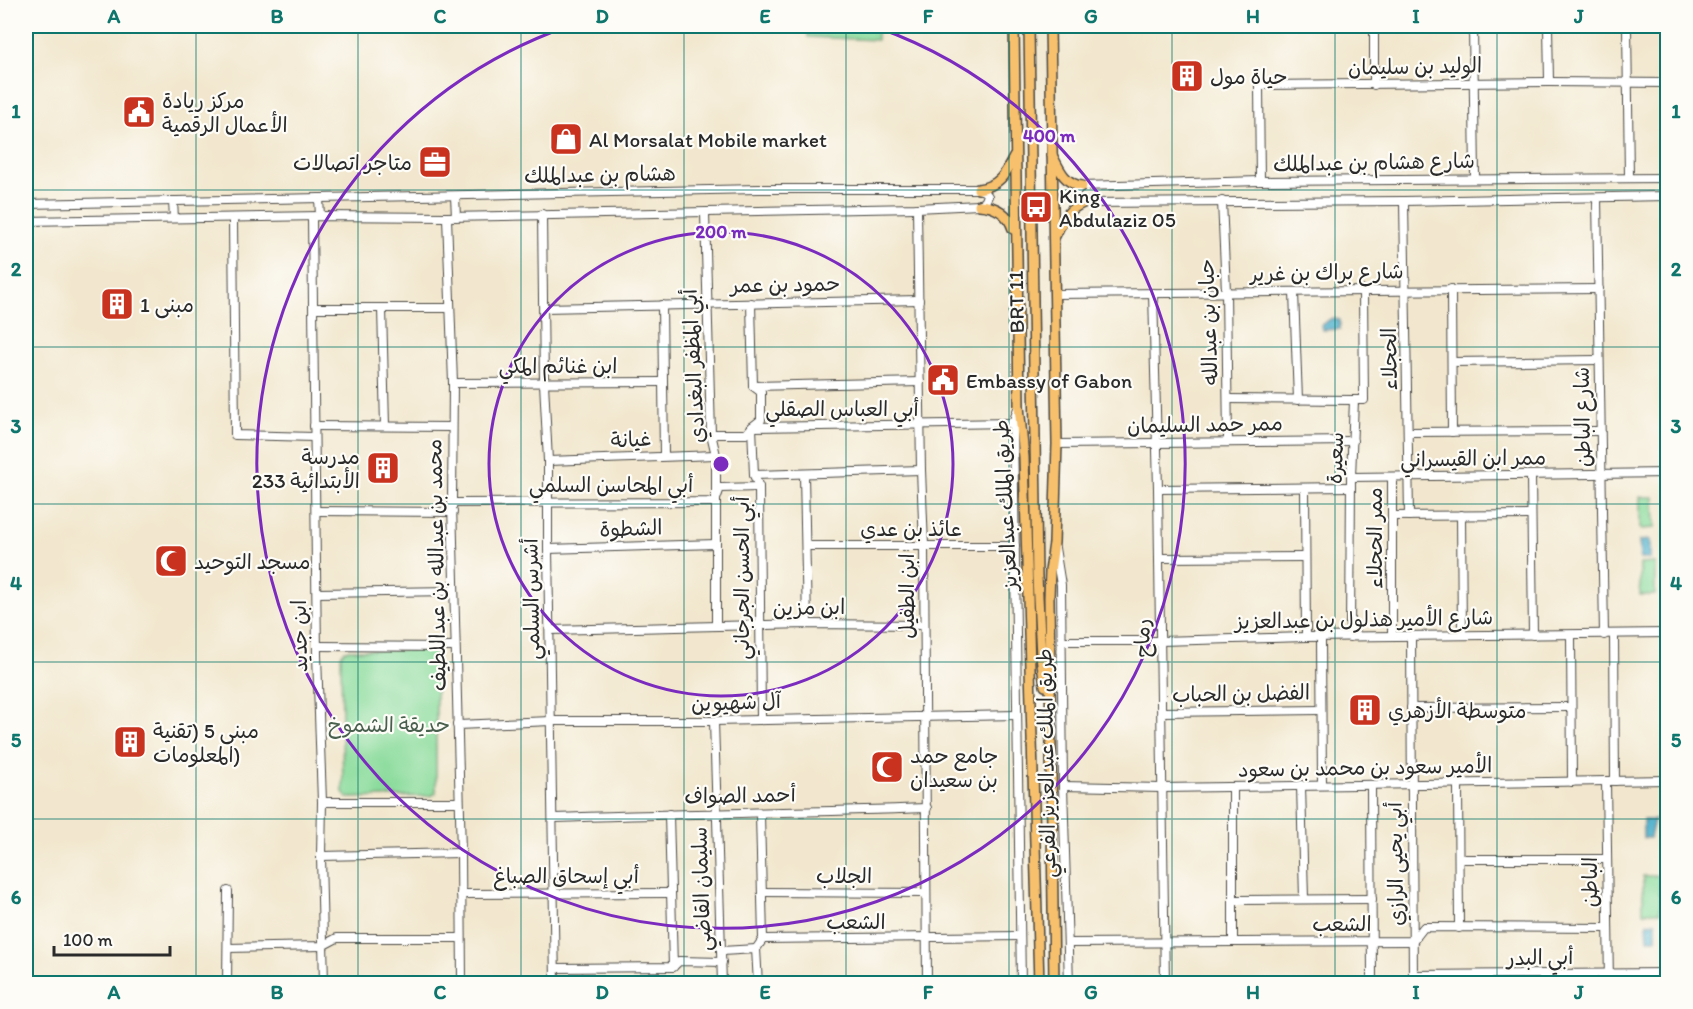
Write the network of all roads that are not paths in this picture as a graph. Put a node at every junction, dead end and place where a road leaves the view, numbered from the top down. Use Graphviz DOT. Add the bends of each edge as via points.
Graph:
graph roads {
  1 [pos="1014,26"];
  2 [pos="1029,26"];
  3 [pos="1050,26"];
  4 [pos="1374,26"];
  5 [pos="1473,26"];
  6 [pos="1548,26"];
  7 [pos="1627,26"];
  8 [pos="1550,82"];
  9 [pos="1474,83"];
  10 [pos="1628,83"];
  11 [pos="1668,83"];
  12 [pos="1374,85"];
  13 [pos="1051,153"];
  14 [pos="1014,155"];
  15 [pos="1475,178"];
  16 [pos="1629,178"];
  17 [pos="1668,178"];
  18 [pos="1260,181"];
  19 [pos="1082,186"];
  20 [pos="978,189"];
  21 [pos="455,196"];
  22 [pos="1668,196"];
  23 [pos="319,198"];
  24 [pos="1597,198"];
  25 [pos="173,201"];
  26 [pos="1222,201"];
  27 [pos="1404,201"];
  28 [pos="1083,203"];
  29 [pos="26,204"];
  30 [pos="979,205"];
  31 [pos="918,208"];
  32 [pos="705,213"];
  33 [pos="542,214"];
  34 [pos="316,216"];
  35 [pos="447,217"];
  36 [pos="456,217"];
  37 [pos="174,218"];
  38 [pos="233,219"];
  39 [pos="26,221"];
  40 [pos="1016,238"];
  41 [pos="1053,240"];
  42 [pos="1599,288"];
  43 [pos="1406,289"];
  44 [pos="1451,289"];
  45 [pos="1364,290"];
  46 [pos="1226,291"];
  47 [pos="1294,292"];
  48 [pos="1153,293"];
  49 [pos="1055,294"];
  50 [pos="919,300"];
  51 [pos="752,303"];
  52 [pos="708,304"];
  53 [pos="662,305"];
  54 [pos="314,308"];
  55 [pos="382,308"];
  56 [pos="450,308"];
  57 [pos="544,308"];
  58 [pos="1599,360"];
  59 [pos="1452,362"];
  60 [pos="663,382"];
  61 [pos="920,382"];
  62 [pos="453,383"];
  63 [pos="544,383"];
  64 [pos="753,386"];
  65 [pos="1228,399"];
  66 [pos="1298,400"];
  67 [pos="1354,400"];
  68 [pos="1019,406"];
  69 [pos="1013,423"];
  70 [pos="314,426"];
  71 [pos="385,426"];
  72 [pos="921,426"];
  73 [pos="452,427"];
  74 [pos="752,427"];
  75 [pos="1600,431"];
  76 [pos="1408,432"];
  77 [pos="1452,432"];
  78 [pos="711,434"];
  79 [pos="314,437"];
  80 [pos="1353,441"];
  81 [pos="1227,442"];
  82 [pos="1156,443"];
  83 [pos="1057,444"];
  84 [pos="716,455"];
  85 [pos="664,456"];
  86 [pos="548,461"];
  87 [pos="921,470"];
  88 [pos="1668,473"];
  89 [pos="804,474"];
  90 [pos="1600,474"];
  91 [pos="754,475"];
  92 [pos="1531,475"];
  93 [pos="1408,476"];
  94 [pos="1351,477"];
  95 [pos="1392,477"];
  96 [pos="759,486"];
  97 [pos="1351,487"];
  98 [pos="1305,488"];
  99 [pos="1158,489"];
  100 [pos="548,502"];
  101 [pos="715,502"];
  102 [pos="452,503"];
  103 [pos="316,511"];
  104 [pos="453,512"];
  105 [pos="1461,515"];
  106 [pos="1531,515"];
  107 [pos="1392,516"];
  108 [pos="1408,516"];
  109 [pos="1054,543"];
  110 [pos="716,544"];
  111 [pos="807,546"];
  112 [pos="924,546"];
  113 [pos="1015,546"];
  114 [pos="548,549"];
  115 [pos="1305,557"];
  116 [pos="1159,558"];
  117 [pos="1037,577"];
  118 [pos="454,591"];
  119 [pos="317,593"];
  120 [pos="807,624"];
  121 [pos="924,625"];
  122 [pos="759,626"];
  123 [pos="716,627"];
  124 [pos="550,630"];
  125 [pos="1668,633"];
  126 [pos="1604,634"];
  127 [pos="1614,634"];
  128 [pos="1462,635"];
  129 [pos="1533,635"];
  130 [pos="1571,635"];
  131 [pos="1392,636"];
  132 [pos="1411,636"];
  133 [pos="1306,637"];
  134 [pos="1321,637"];
  135 [pos="1350,637"];
  136 [pos="1062,641"];
  137 [pos="1160,641"];
  138 [pos="317,646"];
  139 [pos="455,647"];
  140 [pos="1029,660"];
  141 [pos="1049,703"];
  142 [pos="1570,707"];
  143 [pos="1411,708"];
  144 [pos="1321,710"];
  145 [pos="1162,712"];
  146 [pos="1017,715"];
  147 [pos="925,716"];
  148 [pos="761,719"];
  149 [pos="551,721"];
  150 [pos="714,721"];
  151 [pos="457,725"];
  152 [pos="1668,780"];
  153 [pos="1606,781"];
  154 [pos="1616,781"];
  155 [pos="1572,782"];
  156 [pos="1301,784"];
  157 [pos="1322,784"];
  158 [pos="1412,784"];
  159 [pos="1458,784"];
  160 [pos="1371,785"];
  161 [pos="1063,786"];
  162 [pos="1233,787"];
  163 [pos="1162,788"];
  164 [pos="322,802"];
  165 [pos="459,802"];
  166 [pos="927,808"];
  167 [pos="717,813"];
  168 [pos="669,814"];
  169 [pos="760,814"];
  170 [pos="554,818"];
  171 [pos="461,853"];
  172 [pos="321,856"];
  173 [pos="1459,859"];
  174 [pos="1607,859"];
  175 [pos="228,891"];
  176 [pos="554,892"];
  177 [pos="762,892"];
  178 [pos="670,893"];
  179 [pos="926,893"];
  180 [pos="461,894"];
  181 [pos="1304,899"];
  182 [pos="1372,899"];
  183 [pos="1234,900"];
  184 [pos="1459,927"];
  185 [pos="1608,928"];
  186 [pos="1020,936"];
  187 [pos="460,938"];
  188 [pos="763,939"];
  189 [pos="927,939"];
  190 [pos="1233,941"];
  191 [pos="1371,941"];
  192 [pos="1413,941"];
  193 [pos="1163,942"];
  194 [pos="1069,943"];
  195 [pos="322,946"];
  196 [pos="228,948"];
  197 [pos="756,949"];
  198 [pos="722,951"];
  199 [pos="722,962"];
  200 [pos="672,967"];
  201 [pos="555,968"];
  202 [pos="1668,973"];
  203 [pos="1609,974"];
  204 [pos="1413,979"];
  205 [pos="1537,979"];
  206 [pos="927,982"];
  207 [pos="810,983"];
  208 [pos="227,984"];
  209 [pos="324,984"];
  210 [pos="462,984"];
  211 [pos="555,984"];
  212 [pos="722,984"];
  213 [pos="758,984"];
  214 [pos="1021,984"];
  215 [pos="1039,984"];
  216 [pos="1054,984"];
  217 [pos="1070,984"];
  218 [pos="1165,984"];
  219 [pos="1372,984"];
  220 [pos="1609,984"];
  1 -- 14 [label="main road, طريق الملك عبدالعزيز"];
  2 -- 117 [label="main road, BRT 11"];
  3 -- 13 [label="main road, طريق الملك عبدالعزيز"];
  4 -- 12 [label="street"];
  5 -- 9 [label="street"];
  6 -- 8 [label="street"];
  7 -- 10 [label="street"];
  8 -- 9 [label="street, الوليد بن سليمان"];
  8 -- 10 [label="street, الوليد بن سليمان"];
  9 -- 12 [label="street, الوليد بن سليمان"];
  9 -- 15 [label="street"];
  10 -- 11 [label="street, الوليد بن سليمان"];
  10 -- 16 [label="street"];
  12 -- 18 [label="street, الوليد بن سليمان" via="1258,86"];
  13 -- 19 [label="main road" via="1068,182"];
  13 -- 41 [label="main road, طريق الملك عبدالعزيز"];
  14 -- 20 [label="main road" via="1003,178"];
  14 -- 40 [label="main road, طريق الملك عبدالعزيز"];
  15 -- 16 [label="street, شارع هشام بن عبدالملك"];
  15 -- 18 [label="street, شارع هشام بن عبدالملك"];
  16 -- 17 [label="street, شارع هشام بن عبدالملك"];
  18 -- 19 [label="street, شارع هشام بن عبدالملك"];
  19 -- 28 [label="street" via="1075,196"];
  20 -- 21 [label="street, هشام بن عبدالملك" via="747,189"];
  20 -- 30 [label="street" via="988,196"];
  21 -- 23 [label="street, هشام بن عبدالملك"];
  21 -- 36 [label="street"];
  22 -- 24 [label="street, شارع هشام بن عبدالملك"];
  23 -- 25 [label="street, هشام بن عبدالملك"];
  23 -- 34 [label="street, ابن جديد"];
  24 -- 27 [label="street, شارع هشام بن عبدالملك"];
  24 -- 42 [label="street, شارع الباطن"];
  25 -- 29 [label="street, هشام بن عبدالملك"];
  25 -- 37 [label="street"];
  26 -- 27 [label="street, شارع هشام بن عبدالملك"];
  26 -- 28 [label="street, شارع هشام بن عبدالملك"];
  26 -- 46 [label="street, حبان بن عبدالله"];
  27 -- 43 [label="street, الحجلاء"];
  28 -- 41 [label="main road" via="1066,214"];
  30 -- 31 [label="street, هشام بن عبدالملك"];
  30 -- 40 [label="main road" via="1001,211 1011,222"];
  31 -- 32 [label="street, هشام بن عبدالملك"];
  31 -- 50 [label="street, ابن الطفيل"];
  32 -- 33 [label="street, هشام بن عبدالملك"];
  32 -- 52 [label="street, أبي المظفر البغدادي"];
  33 -- 36 [label="street, هشام بن عبدالملك"];
  33 -- 57 [label="street, أشرس السلمي"];
  34 -- 35 [label="street, هشام بن عبدالملك"];
  34 -- 38 [label="street, هشام بن عبدالملك"];
  34 -- 54 [label="street, ابن جديد"];
  35 -- 36 [label="street, هشام بن عبدالملك"];
  35 -- 56 [label="street, محمد بن عبدالله بن عبداللطيف"];
  37 -- 38 [label="street, هشام بن عبدالملك"];
  37 -- 39 [label="street, هشام بن عبدالملك"];
  38 -- 79 [label="street" via="235,435"];
  40 -- 68 [label="main road, طريق الملك عبدالعزيز"];
  41 -- 49 [label="main road, طريق الملك عبدالعزيز"];
  42 -- 44 [label="street, شارع براك بن غرير"];
  42 -- 58 [label="street, شارع الباطن"];
  43 -- 44 [label="street, شارع براك بن غرير"];
  43 -- 45 [label="street, شارع براك بن غرير"];
  43 -- 76 [label="street, الحجلاء"];
  44 -- 59 [label="street"];
  45 -- 47 [label="street, شارع براك بن غرير"];
  45 -- 67 [label="street, سعيرة" via="1364,400"];
  46 -- 47 [label="street, شارع براك بن غرير"];
  46 -- 48 [label="street, شارع براك بن غرير"];
  46 -- 65 [label="street, حبان بن عبدالله"];
  47 -- 66 [label="street"];
  48 -- 49 [label="street, شارع براك بن غرير"];
  48 -- 82 [label="street, رماح"];
  49 -- 83 [label="main road, طريق الملك عبدالعزيز"];
  50 -- 51 [label="street, حمود بن عمر"];
  50 -- 61 [label="street, ابن الطفيل"];
  51 -- 52 [label="street, حمود بن عمر"];
  51 -- 64 [label="street, أبي الحسن الجرجاني"];
  52 -- 53 [label="street, حمود بن عمر"];
  52 -- 78 [label="street, أبي المظفر البغدادي"];
  53 -- 57 [label="street, حمود بن عمر"];
  53 -- 60 [label="street"];
  54 -- 55 [label="street"];
  54 -- 70 [label="street, ابن جديد"];
  55 -- 56 [label="street"];
  55 -- 71 [label="street"];
  56 -- 62 [label="street, محمد بن عبدالله بن عبداللطيف"];
  57 -- 63 [label="street, أشرس السلمي"];
  58 -- 59 [label="street"];
  58 -- 75 [label="street, شارع الباطن"];
  59 -- 77 [label="street"];
  60 -- 63 [label="street, ابن غنائم المكي"];
  60 -- 85 [label="street"];
  61 -- 64 [label="street"];
  61 -- 72 [label="street, ابن الطفيل"];
  62 -- 63 [label="street, ابن غنائم المكي"];
  62 -- 73 [label="street, محمد بن عبدالله بن عبداللطيف"];
  63 -- 86 [label="street, أشرس السلمي"];
  64 -- 74 [label="street, أبي الحسن الجرجاني" via="761,392 761,420"];
  65 -- 66 [label="street"];
  65 -- 81 [label="street, حبان بن عبدالله"];
  66 -- 67 [label="street"];
  67 -- 80 [label="street, سعيرة"];
  68 -- 69 [label="street, طريق الملك عبدالعزيز الفرعي"];
  68 -- 140 [label="main road, طريق الملك عبدالعزيز"];
  69 -- 72 [label="street, أبي العباس الصقلي"];
  69 -- 113 [label="street, طريق الملك عبدالعزيز الفرعي"];
  70 -- 71 [label="street"];
  70 -- 79 [label="street, ابن جديد"];
  71 -- 73 [label="street"];
  72 -- 74 [label="street, أبي العباس الصقلي"];
  72 -- 87 [label="street, ابن الطفيل"];
  73 -- 102 [label="street, محمد بن عبدالله بن عبداللطيف"];
  74 -- 78 [label="street, أبي العباس الصقلي" via="746,434"];
  74 -- 91 [label="street, أبي الحسن الجرجاني"];
  75 -- 77 [label="street"];
  75 -- 90 [label="street, شارع الباطن"];
  76 -- 77 [label="street"];
  76 -- 93 [label="street, الحجلاء"];
  78 -- 84 [label="street, أبي المظفر البغدادي"];
  79 -- 103 [label="street, ابن جديد"];
  80 -- 81 [label="street, ممر حمد السليمان"];
  80 -- 94 [label="street, سعيرة"];
  81 -- 82 [label="street, ممر حمد السليمان"];
  82 -- 83 [label="street, ممر حمد السليمان"];
  82 -- 99 [label="street, رماح"];
  83 -- 109 [label="main road, طريق الملك عبدالعزيز"];
  84 -- 85 [label="street, غيانة"];
  84 -- 101 [label="street, أبي المظفر البغدادي"];
  85 -- 86 [label="street, غيانة"];
  86 -- 100 [label="street, أشرس السلمي"];
  87 -- 89 [label="street"];
  87 -- 112 [label="street, ابن الطفيل"];
  88 -- 90 [label="street, ممر ابن القيسراني"];
  89 -- 91 [label="street"];
  89 -- 111 [label="street"];
  90 -- 92 [label="street, ممر ابن القيسراني"];
  90 -- 126 [label="street, شارع الباطن"];
  91 -- 96 [label="street, أبي الحسن الجرجاني"];
  92 -- 93 [label="street, ممر ابن القيسراني"];
  92 -- 106 [label="street"];
  93 -- 95 [label="street, ممر ابن القيسراني"];
  93 -- 108 [label="street, الحجلاء"];
  94 -- 95 [label="street, ممر ابن القيسراني"];
  94 -- 97 [label="street, سعيرة"];
  95 -- 107 [label="street, ممر الحجلاء"];
  96 -- 101 [label="street, أبي المحاسن السلمي" via="720,488"];
  96 -- 122 [label="street, أبي الحسن الجرجاني"];
  97 -- 98 [label="street"];
  97 -- 135 [label="street, سعيرة"];
  98 -- 99 [label="street"];
  98 -- 115 [label="street"];
  99 -- 116 [label="street, رماح"];
  100 -- 101 [label="street, أبي المحاسن السلمي"];
  100 -- 102 [label="street, أبي المحاسن السلمي"];
  100 -- 114 [label="street, أشرس السلمي"];
  101 -- 110 [label="street, أبي المظفر البغدادي"];
  102 -- 104 [label="street, محمد بن عبدالله بن عبداللطيف"];
  103 -- 104 [label="street"];
  103 -- 119 [label="street, ابن جديد"];
  104 -- 118 [label="street, محمد بن عبدالله بن عبداللطيف"];
  105 -- 106 [label="street"];
  105 -- 108 [label="street"];
  105 -- 128 [label="street"];
  106 -- 129 [label="street"];
  107 -- 108 [label="street"];
  107 -- 131 [label="street, ممر الحجلاء"];
  109 -- 136 [label="street, طريق الملك عبدالعزيز الفرعي" via="1061,585"];
  109 -- 141 [label="main road, طريق الملك عبدالعزيز" via="1049,598"];
  110 -- 114 [label="street, الشطوة"];
  110 -- 123 [label="street, أبي المظفر البغدادي"];
  111 -- 112 [label="street, عائذ بن عدي"];
  111 -- 120 [label="street"];
  112 -- 113 [label="street, عائذ بن عدي"];
  112 -- 121 [label="street, ابن الطفيل"];
  113 -- 146 [label="street, طريق الملك عبدالعزيز الفرعي"];
  114 -- 124 [label="street, أشرس السلمي"];
  115 -- 116 [label="street"];
  115 -- 133 [label="street"];
  116 -- 137 [label="street, رماح"];
  117 -- 140 [label="main road, BRT 11" via="1035,643"];
  117 -- 141 [label="main road, BRT 11" via="1041,656"];
  118 -- 119 [label="street"];
  118 -- 139 [label="street, محمد بن عبدالله بن عبداللطيف"];
  119 -- 138 [label="street, ابن جديد"];
  120 -- 121 [label="street, ابن مزين"];
  120 -- 122 [label="street, ابن مزين"];
  121 -- 147 [label="street, ابن الطفيل"];
  122 -- 123 [label="street, ابن مزين"];
  122 -- 148 [label="street, أبي الحسن الجرجاني"];
  123 -- 124 [label="street, ابن مزين"];
  124 -- 149 [label="street, أشرس السلمي"];
  125 -- 127 [label="street, شارع الأمير هذلول بن عبدالعزيز"];
  126 -- 127 [label="street, شارع الأمير هذلول بن عبدالعزيز"];
  126 -- 130 [label="street, شارع الأمير هذلول بن عبدالعزيز"];
  127 -- 154 [label="street"];
  128 -- 129 [label="street, شارع الأمير هذلول بن عبدالعزيز"];
  128 -- 132 [label="street, شارع الأمير هذلول بن عبدالعزيز"];
  129 -- 130 [label="street, شارع الأمير هذلول بن عبدالعزيز"];
  130 -- 142 [label="street"];
  131 -- 132 [label="street, شارع الأمير هذلول بن عبدالعزيز"];
  131 -- 135 [label="street, شارع الأمير هذلول بن عبدالعزيز"];
  132 -- 143 [label="street, أبي يحيى الرازي"];
  133 -- 134 [label="street, شارع الأمير هذلول بن عبدالعزيز"];
  133 -- 137 [label="street, شارع الأمير هذلول بن عبدالعزيز"];
  134 -- 135 [label="street, شارع الأمير هذلول بن عبدالعزيز"];
  134 -- 144 [label="street"];
  136 -- 137 [label="street, شارع الأمير هذلول بن عبدالعزيز"];
  136 -- 161 [label="street, طريق الملك عبدالعزيز الفرعي"];
  137 -- 145 [label="street, رماح"];
  138 -- 139 [label="street"];
  138 -- 164 [label="street, ابن جديد"];
  139 -- 151 [label="street, محمد بن عبدالله بن عبداللطيف"];
  140 -- 215 [label="main road, طريق الملك عبدالعزيز"];
  141 -- 216 [label="main road, طريق الملك عبدالعزيز"];
  142 -- 143 [label="street"];
  142 -- 155 [label="street"];
  143 -- 158 [label="street, أبي يحيى الرازي"];
  144 -- 145 [label="street, الفضل بن الحباب"];
  144 -- 157 [label="street"];
  145 -- 163 [label="street, رماح"];
  146 -- 147 [label="street, آل شهيوين"];
  146 -- 186 [label="street, طريق الملك عبدالعزيز الفرعي"];
  147 -- 148 [label="street, آل شهيوين"];
  147 -- 166 [label="street, ابن الطفيل"];
  148 -- 150 [label="street, آل شهيوين"];
  149 -- 150 [label="street, آل شهيوين"];
  149 -- 151 [label="street, آل شهيوين"];
  149 -- 170 [label="street, أشرس السلمي"];
  150 -- 167 [label="street, سليمان القاضي"];
  151 -- 165 [label="street, محمد بن عبدالله بن عبداللطيف"];
  152 -- 154 [label="street, الأمير سعود بن محمد بن سعود"];
  153 -- 154 [label="street, الأمير سعود بن محمد بن سعود"];
  153 -- 155 [label="street, الأمير سعود بن محمد بن سعود"];
  153 -- 174 [label="street, الباطن"];
  155 -- 159 [label="street, الأمير سعود بن محمد بن سعود"];
  156 -- 157 [label="street, الأمير سعود بن محمد بن سعود"];
  156 -- 162 [label="street, الأمير سعود بن محمد بن سعود"];
  156 -- 181 [label="street"];
  157 -- 160 [label="street, الأمير سعود بن محمد بن سعود"];
  158 -- 159 [label="street, الأمير سعود بن محمد بن سعود"];
  158 -- 160 [label="street, الأمير سعود بن محمد بن سعود"];
  158 -- 192 [label="street, أبي يحيى الرازي"];
  159 -- 173 [label="street"];
  160 -- 182 [label="street"];
  161 -- 163 [label="street, الأمير سعود بن محمد بن سعود"];
  161 -- 194 [label="street, طريق الملك عبدالعزيز الفرعي"];
  162 -- 163 [label="street, الأمير سعود بن محمد بن سعود"];
  162 -- 183 [label="street"];
  163 -- 193 [label="street, رماح"];
  164 -- 165 [label="street"];
  164 -- 172 [label="street, ابن جديد"];
  165 -- 171 [label="street, محمد بن عبدالله بن عبداللطيف"];
  166 -- 169 [label="street, أحمد الصواف"];
  166 -- 179 [label="street, ابن الطفيل"];
  167 -- 168 [label="street, أحمد الصواف"];
  167 -- 169 [label="street, أحمد الصواف"];
  167 -- 198 [label="street, سليمان القاضي"];
  168 -- 170 [label="street, أحمد الصواف"];
  168 -- 178 [label="street"];
  169 -- 177 [label="street"];
  170 -- 176 [label="street, أشرس السلمي"];
  171 -- 172 [label="street"];
  171 -- 180 [label="street, محمد بن عبدالله بن عبداللطيف"];
  172 -- 195 [label="street, ابن جديد"];
  173 -- 174 [label="street"];
  173 -- 184 [label="street"];
  174 -- 185 [label="street, الباطن"];
  175 -- 196 [label="street"];
  176 -- 178 [label="street, أبي إسحاق الصباغ"];
  176 -- 180 [label="street, أبي إسحاق الصباغ"];
  176 -- 201 [label="street, أشرس السلمي"];
  177 -- 179 [label="street, الجلاب"];
  177 -- 188 [label="street"];
  178 -- 200 [label="street"];
  179 -- 189 [label="street, ابن الطفيل"];
  180 -- 187 [label="street, محمد بن عبدالله بن عبداللطيف"];
  181 -- 182 [label="street"];
  181 -- 183 [label="street"];
  182 -- 191 [label="street"];
  183 -- 190 [label="street"];
  184 -- 185 [label="street"];
  184 -- 192 [label="street" via="1424,927"];
  185 -- 203 [label="street, الباطن"];
  186 -- 189 [label="street, الشعب"];
  186 -- 214 [label="street, طريق الملك عبدالعزيز الفرعي"];
  187 -- 195 [label="street" via="337,938"];
  187 -- 210 [label="street, محمد بن عبدالله بن عبداللطيف"];
  188 -- 189 [label="street, الشعب"];
  188 -- 197 [label="street"];
  189 -- 206 [label="street, ابن الطفيل"];
  190 -- 191 [label="street, الشعب"];
  190 -- 193 [label="street, الشعب"];
  191 -- 192 [label="street, الشعب"];
  191 -- 219 [label="street"];
  192 -- 204 [label="street, أبي يحيى الرازي"];
  193 -- 194 [label="street, الشعب"];
  193 -- 218 [label="street, رماح"];
  194 -- 217 [label="street, طريق الملك عبدالعزيز الفرعي"];
  195 -- 196 [label="street"];
  195 -- 209 [label="street, ابن جديد"];
  196 -- 208 [label="street"];
  197 -- 198 [label="street"];
  197 -- 213 [label="street"];
  198 -- 199 [label="street, سليمان القاضي"];
  199 -- 200 [label="street" via="679,961"];
  199 -- 212 [label="street, سليمان القاضي"];
  200 -- 201 [label="street"];
  201 -- 211 [label="street, أشرس السلمي"];
  202 -- 203 [label="street, أبي البدر"];
  203 -- 205 [label="street, أبي البدر"];
  203 -- 220 [label="street, الباطن"];
  204 -- 205 [label="street, أبي البدر"];
  206 -- 207 [label="street"];
}
